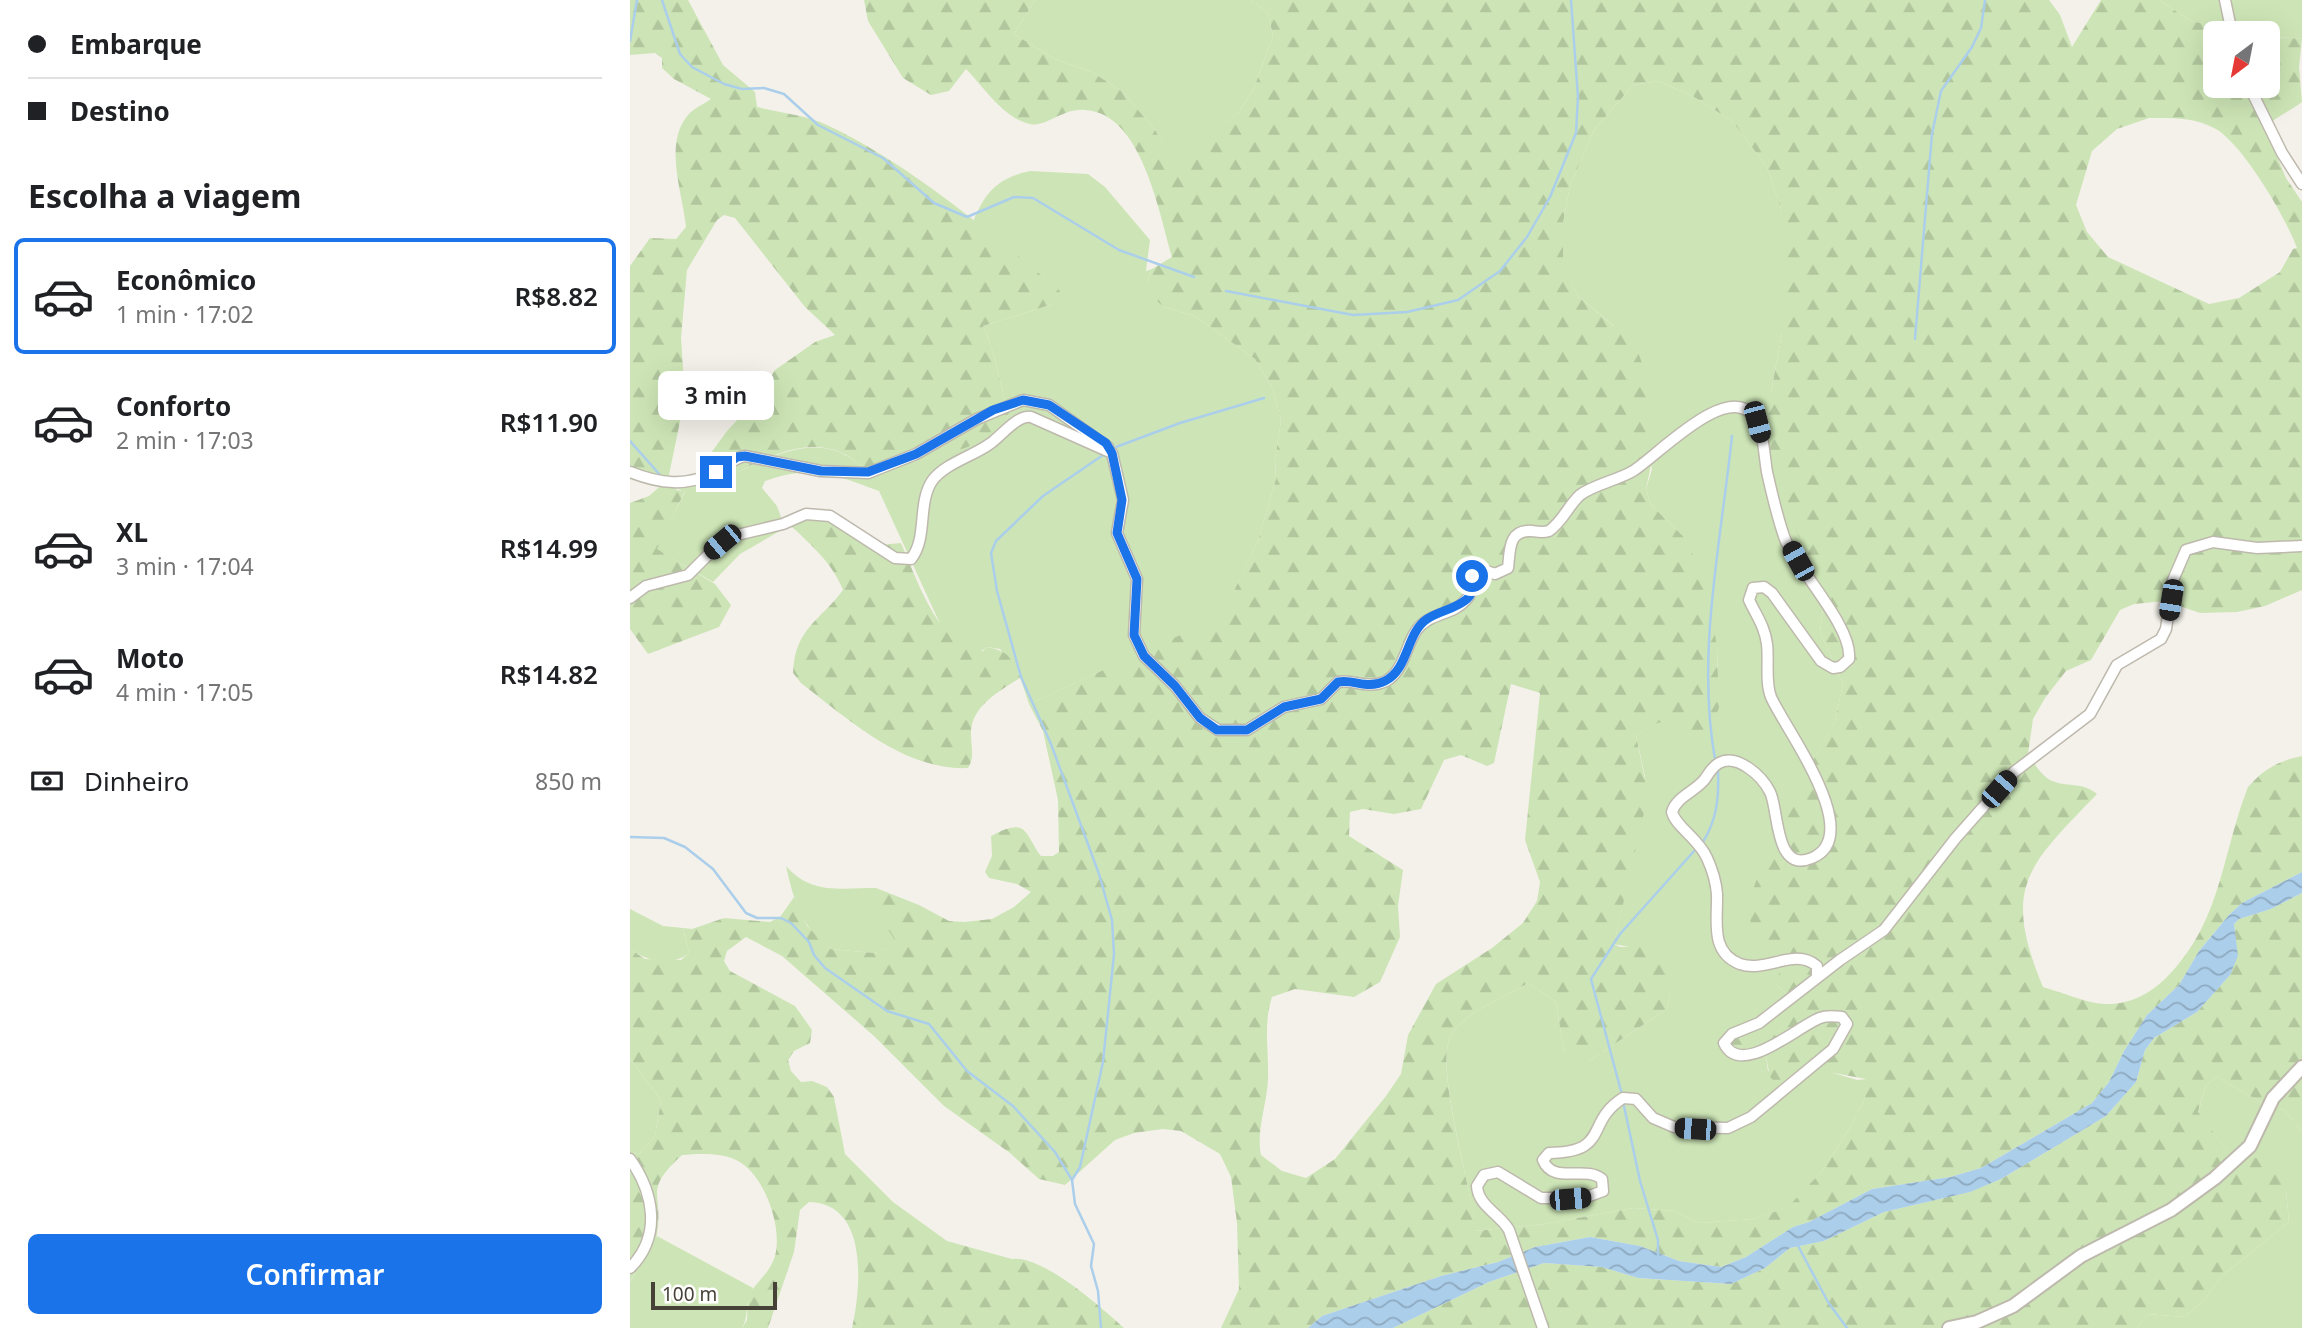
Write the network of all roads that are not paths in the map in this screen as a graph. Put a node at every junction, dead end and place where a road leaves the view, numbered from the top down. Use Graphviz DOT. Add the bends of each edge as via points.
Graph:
graph roads {
  1 [pos="2225,0"];
  2 [pos="2229,21"];
  3 [pos="2255,98"];
  4 [pos="2302,184"];
  5 [pos="1112,453"];
  6 [pos="630,472"];
  7 [pos="2302,546"];
  8 [pos="630,598"];
  9 [pos="1817,977"];
  10 [pos="2302,1067"];
  11 [pos="630,1159"];
  12 [pos="630,1268"];
  13 [pos="1543,1328"];
  14 [pos="1949,1328"];
  1 -- 2 [label="street"];
  3 -- 4 [label="street"];
  5 -- 6 [label="street" via="1106,443 1049,405 1023,400 985,414 916,454 868,472 821,471 745,456 704,477 675,484"];
  5 -- 8 [label="street" via="1025,416 932,481 917,552 911,559 895,558 830,516 806,514 733,536 688,575 646,586"];
  5 -- 9 [label="street" via="1122,500 1117,533 1137,579 1133,627 1138,644 1200,718 1217,730 1237,732 1260,724 1284,707 1321,699 1338,682 1363,687 1387,680 1426,620 1466,600 1476,571 1495,574 1508,568 1514,537 1524,531 1549,531 1583,493 1637,469 1685,428 1734,406 1747,410 1757,422 1786,541 1838,623 1850,652 1840,667 1821,661 1772,593 1764,587 1753,588 1749,600 1764,630 1770,694 1816,777 1829,818 1828,838 1810,859 1787,852 1777,832 1770,792 1739,762 1721,761 1672,812 1698,841 1715,880 1714,925 1723,950 1744,965 1798,957 1809,960 1817,966"];
  7 -- 9 [label="street" via="2257,548 2213,542 2186,550 2173,580 2161,639 2117,665 2090,713 2014,772 1884,930"];
  9 -- 13 [label="street" via="1759,1023 1732,1034 1724,1043 1734,1055 1748,1055 1787,1039 1819,1018 1842,1017 1847,1024 1833,1049 1751,1117 1716,1130 1674,1127 1653,1118 1636,1099 1623,1098 1581,1150 1549,1153 1543,1160 1557,1173 1592,1172 1602,1179 1603,1191 1584,1198 1541,1198 1504,1174 1484,1175 1477,1186 1480,1199 1504,1221"];
  10 -- 14 [label="street" via="2273,1098 2250,1146 2215,1178 2171,1210 2081,1256 2013,1306"];
  11 -- 12 [label="street" via="652,1205 652,1223 644,1251"];
}
